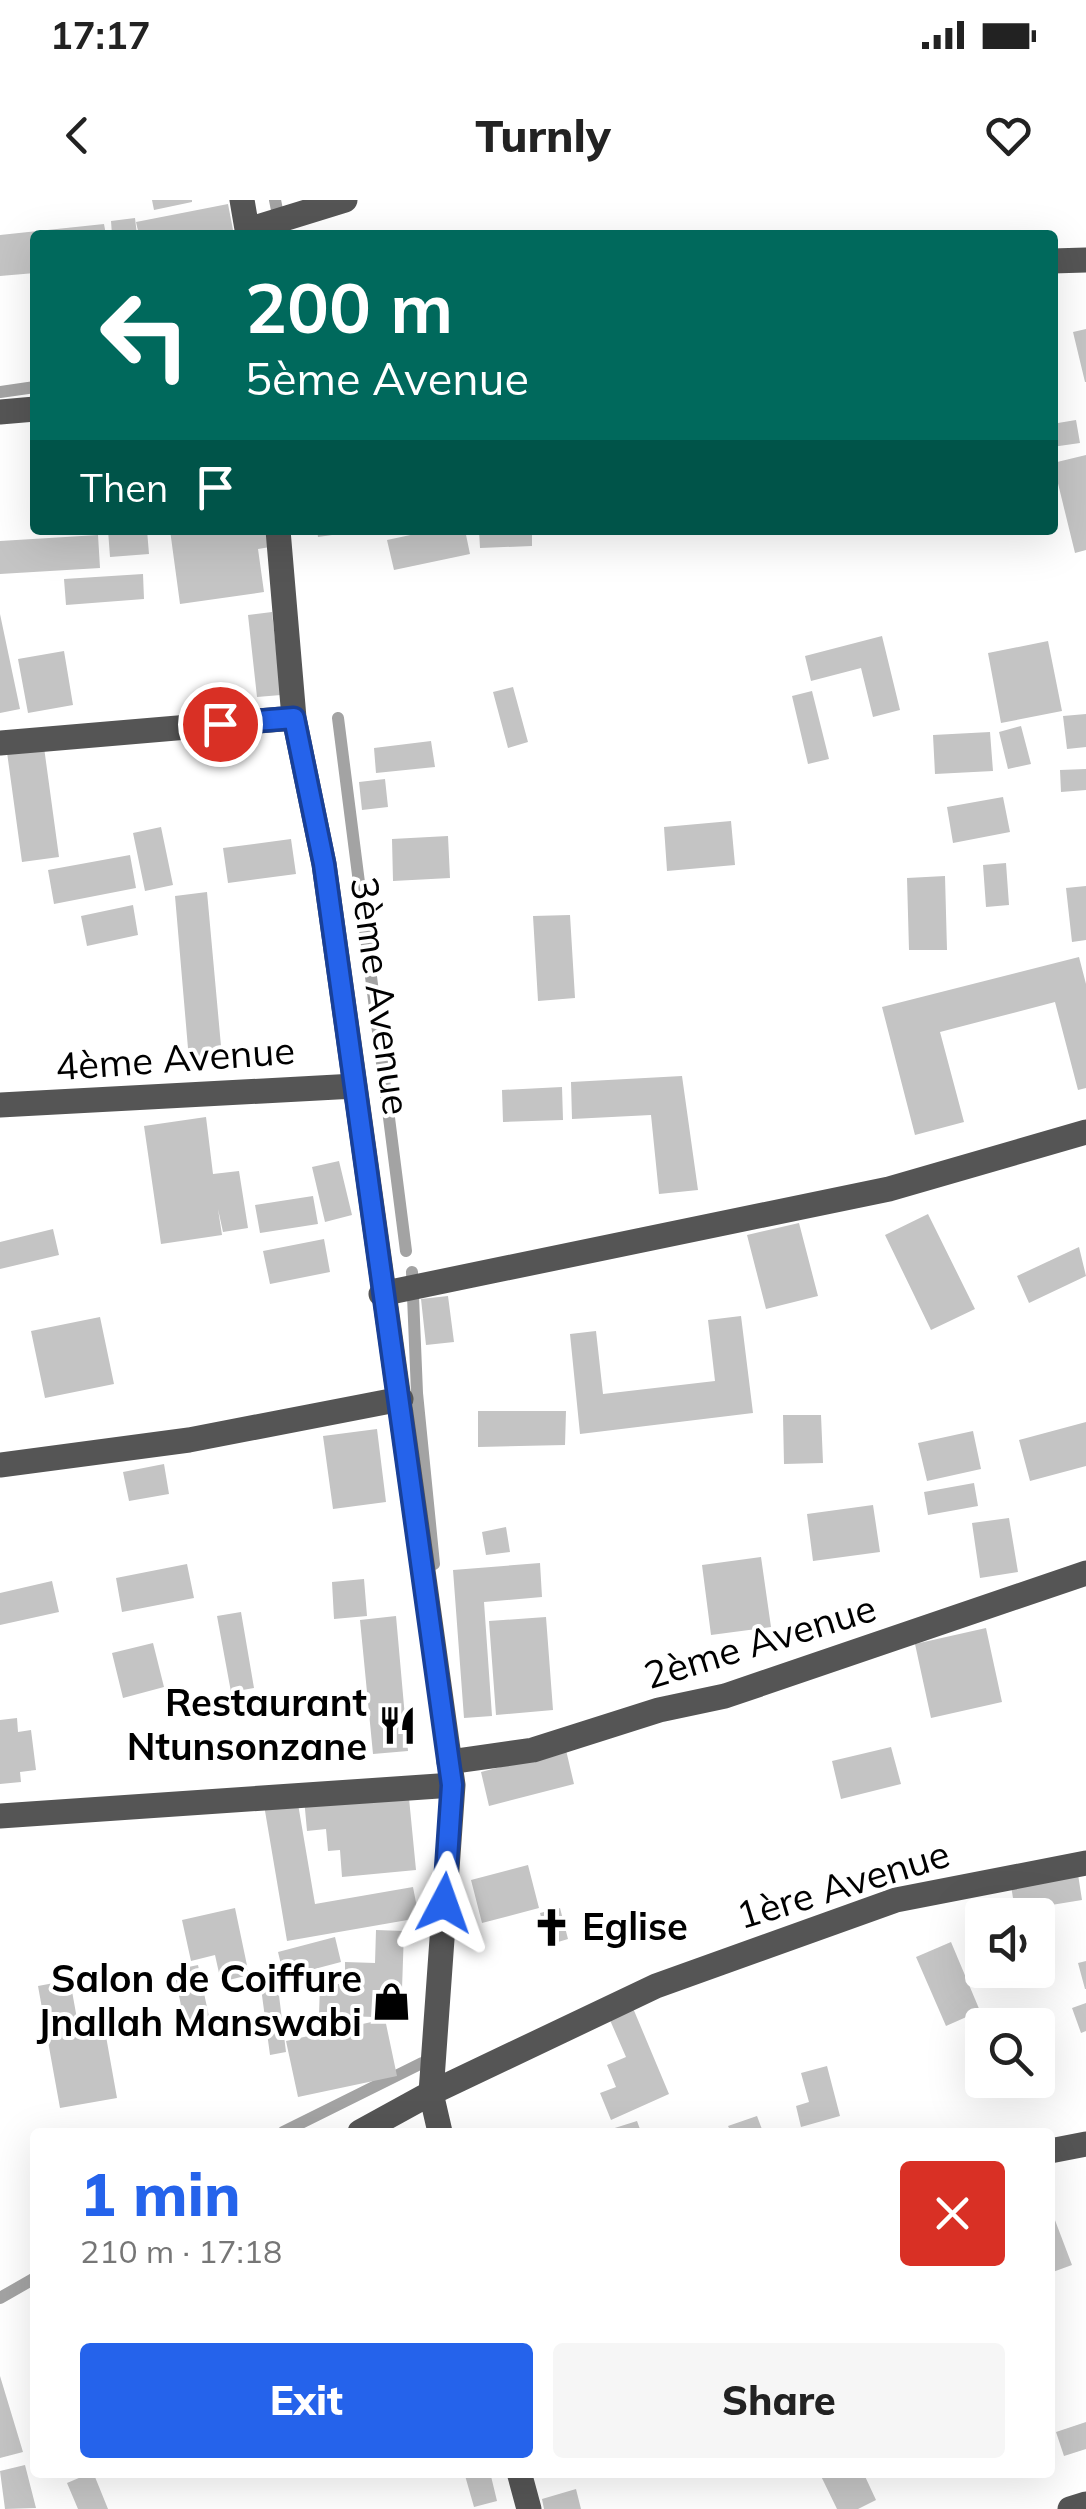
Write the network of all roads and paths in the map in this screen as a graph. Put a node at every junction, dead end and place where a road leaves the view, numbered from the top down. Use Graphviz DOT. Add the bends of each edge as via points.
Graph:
graph roads {
  1 [pos="242,200"];
  2 [pos="345,200"];
  3 [pos="248,230"];
  4 [pos="254,230"];
  5 [pos="1086,260"];
  6 [pos="1058,261"];
  7 [pos="30,409"];
  8 [pos="0,412"];
  9 [pos="278,535"];
  10 [pos="294,718"];
  11 [pos="0,743"];
  12 [pos="355,1086"];
  13 [pos="0,1105"];
  14 [pos="1086,1132"];
  15 [pos="382,1294"];
  16 [pos="401,1399"];
  17 [pos="0,1465"];
  18 [pos="1086,1572"];
  19 [pos="451,1774"];
  20 [pos="0,1816"];
  21 [pos="1086,1863"];
  22 [pos="431,2093"];
  23 [pos="367,2128"];
  24 [pos="439,2128"];
  25 [pos="1086,2144"];
  26 [pos="1055,2150"];
  27 [pos="521,2478"];
  28 [pos="1086,2504"];
  29 [pos="529,2509"];
  30 [pos="1070,2509"];
  1 -- 3 [label="street"];
  2 -- 4 [label="street"];
  5 -- 6 [label="street"];
  7 -- 8 [label="street"];
  9 -- 10 [label="street, 3ème Avenue"];
  10 -- 11 [label="street"];
  10 -- 12 [label="street, 3ème Avenue" via="324,864"];
  12 -- 13 [label="street, 4ème Avenue"];
  12 -- 15 [label="street, 3ème Avenue"];
  14 -- 15 [label="street" via="889,1188"];
  15 -- 16 [label="street, 3ème Avenue"];
  16 -- 17 [label="street" via="189,1440"];
  16 -- 19 [label="street, 3ème Avenue"];
  18 -- 19 [label="street, 2ème Avenue" via="725,1696"];
  19 -- 20 [label="street, 2ème Avenue"];
  19 -- 22 [label="street, 3ème Avenue"];
  21 -- 22 [label="street, 1ère Avenue" via="896,1900 784,1939 656,1986"];
  22 -- 23 [label="street, 1ère Avenue"];
  22 -- 24 [label="street, 3ème Avenue"];
  25 -- 26 [label="street"];
  27 -- 29 [label="street"];
  28 -- 30 [label="street"];
}
